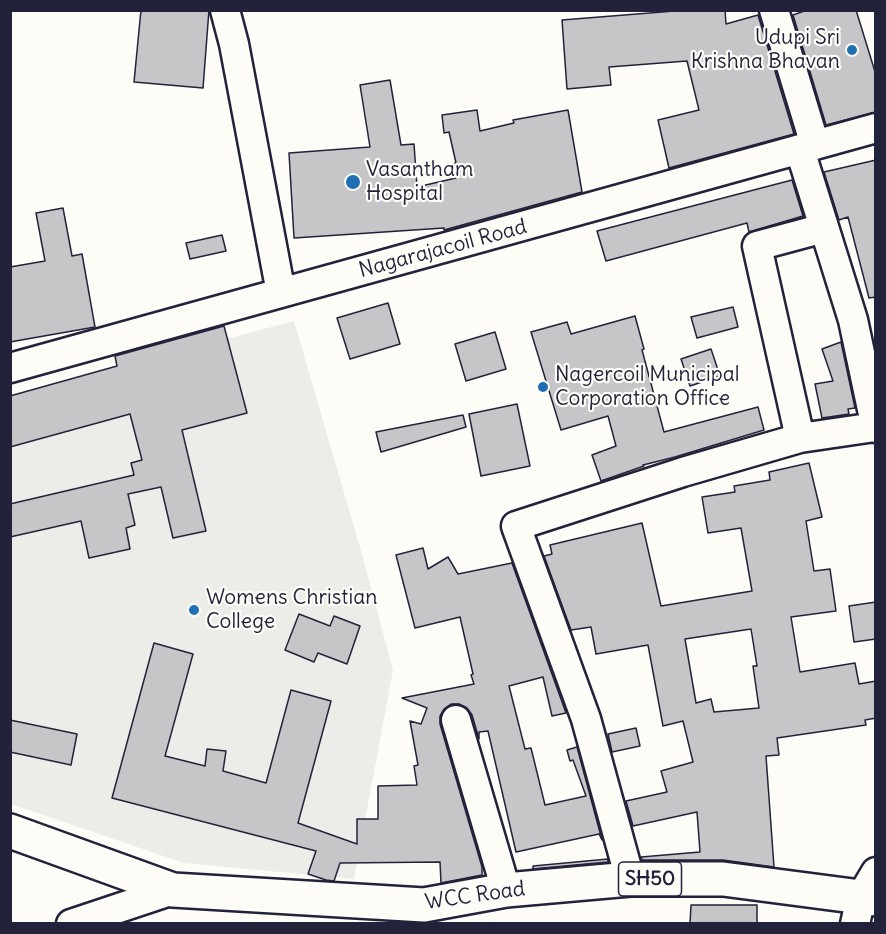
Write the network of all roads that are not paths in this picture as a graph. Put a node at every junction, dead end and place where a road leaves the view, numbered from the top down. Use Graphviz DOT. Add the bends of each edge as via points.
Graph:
graph roads {
  1 [pos="225,10"];
  2 [pos="774,10"];
  3 [pos="876,128"];
  4 [pos="808,148"];
  5 [pos="824,228"];
  6 [pos="281,293"];
  7 [pos="866,329"];
  8 [pos="10,368"];
  9 [pos="875,428"];
  10 [pos="800,438"];
  11 [pos="456,720"];
  12 [pos="10,831"];
  13 [pos="630,879"];
  14 [pos="173,890"];
  15 [pos="506,890"];
  16 [pos="867,898"];
  17 [pos="425,914"];
  18 [pos="71,924"];
  1 -- 6 [label="street"];
  2 -- 4 [label="street"];
  3 -- 4 [label="street, Nagarajacoil Road"];
  4 -- 5 [label="street"];
  4 -- 6 [label="street, Nagarajacoil Road"];
  5 -- 7 [label="street"];
  5 -- 10 [label="street" via="757,246"];
  6 -- 8 [label="street, Nagarajacoil Road"];
  7 -- 9 [label="street"];
  9 -- 10 [label="street"];
  10 -- 13 [label="street" via="516,526 586,719"];
  11 -- 15 [label="street"];
  12 -- 14 [label="main road, WCC Road / SH50"];
  13 -- 15 [label="main road, WCC Road / SH50"];
  13 -- 16 [label="main road, WCC Road / SH50" via="723,879"];
  14 -- 17 [label="main road, WCC Road / SH50"];
  14 -- 18 [label="street"];
  15 -- 17 [label="main road, WCC Road / SH50"];
}
